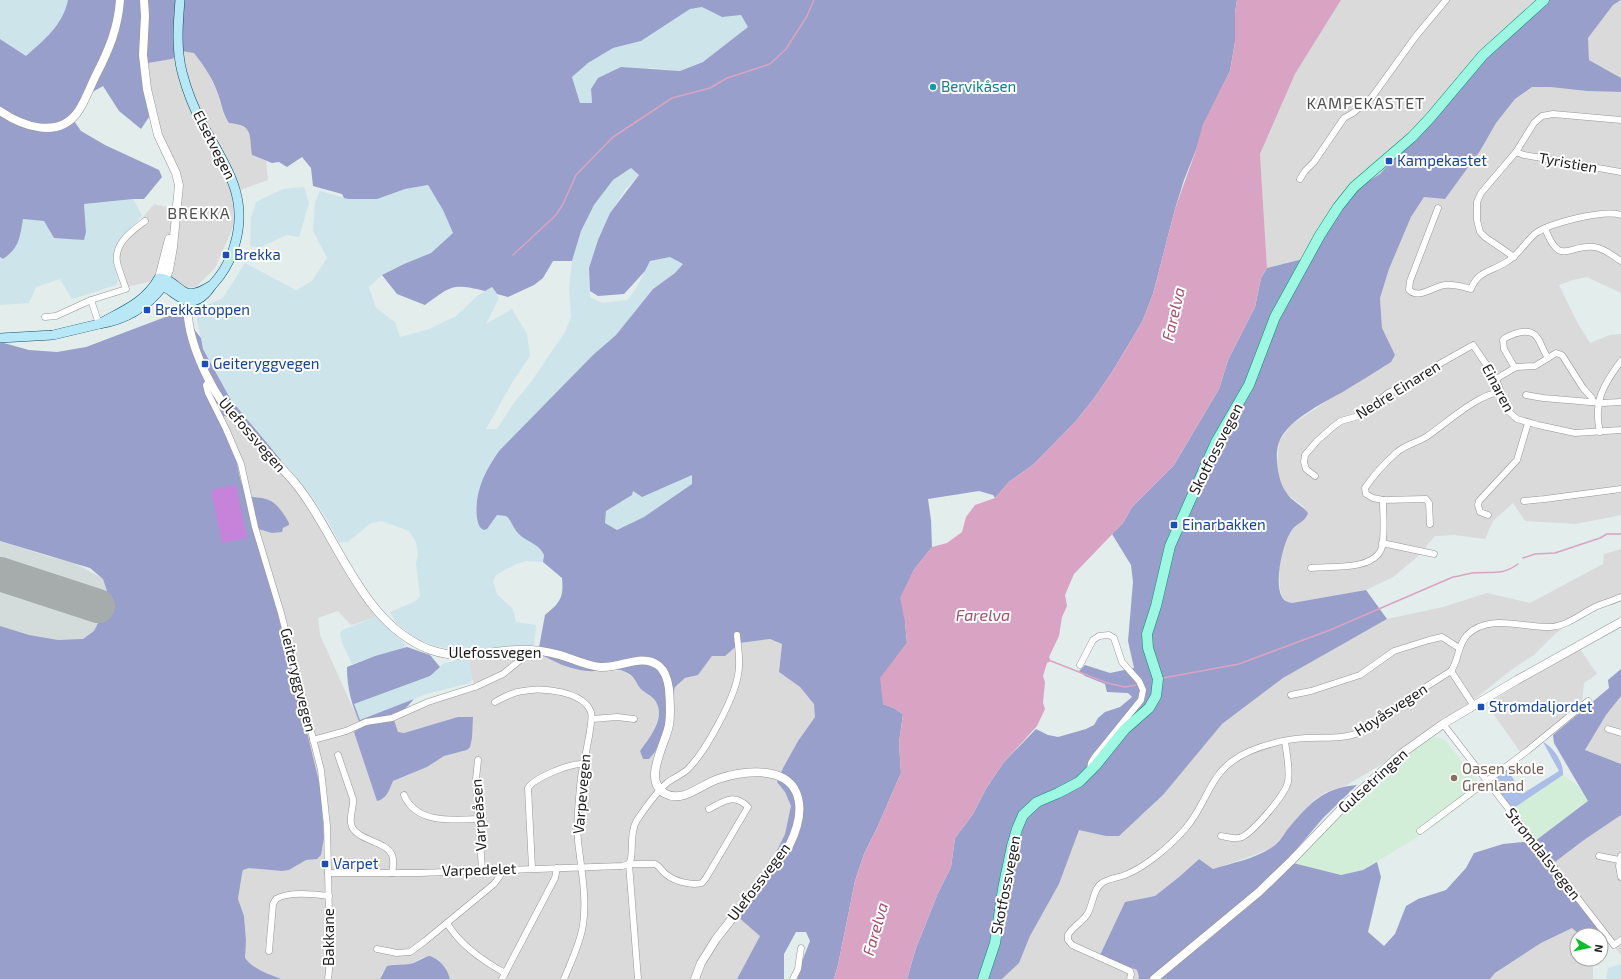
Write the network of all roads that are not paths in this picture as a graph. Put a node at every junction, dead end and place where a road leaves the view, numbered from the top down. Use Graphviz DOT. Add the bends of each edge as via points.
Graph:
graph roads {
  1 [pos="120,0"];
  2 [pos="144,0"];
  3 [pos="180,0"];
  4 [pos="1446,0"];
  5 [pos="1544,0"];
  6 [pos="0,111"];
  7 [pos="1621,120"];
  8 [pos="1516,152"];
  9 [pos="1621,172"];
  10 [pos="1300,179"];
  11 [pos="1438,208"];
  12 [pos="1621,215"];
  13 [pos="145,221"];
  14 [pos="1545,228"];
  15 [pos="1514,256"];
  16 [pos="1621,261"];
  17 [pos="163,281"];
  18 [pos="188,298"];
  19 [pos="91,300"];
  20 [pos="45,317"];
  21 [pos="99,324"];
  22 [pos="0,338"];
  23 [pos="1473,345"];
  24 [pos="1548,358"];
  25 [pos="1621,361"];
  26 [pos="1515,368"];
  27 [pos="1496,379"];
  28 [pos="209,380"];
  29 [pos="1500,392"];
  30 [pos="1526,395"];
  31 [pos="1621,402"];
  32 [pos="1595,403"];
  33 [pos="1528,423"];
  34 [pos="1621,430"];
  35 [pos="1600,432"];
  36 [pos="1316,476"];
  37 [pos="1621,489"];
  38 [pos="1383,500"];
  39 [pos="1524,501"];
  40 [pos="1488,515"];
  41 [pos="1430,524"];
  42 [pos="1382,543"];
  43 [pos="1434,554"];
  44 [pos="1311,568"];
  45 [pos="1621,597"];
  46 [pos="1621,622"];
  47 [pos="737,635"];
  48 [pos="1458,648"];
  49 [pos="529,650"];
  50 [pos="1080,666"];
  51 [pos="1451,672"];
  52 [pos="1291,695"];
  53 [pos="1588,701"];
  54 [pos="495,702"];
  55 [pos="1474,706"];
  56 [pos="592,719"];
  57 [pos="634,719"];
  58 [pos="1443,724"];
  59 [pos="1608,729"];
  60 [pos="1621,733"];
  61 [pos="313,740"];
  62 [pos="1286,742"];
  63 [pos="338,755"];
  64 [pos="478,760"];
  65 [pos="583,764"];
  66 [pos="1090,771"];
  67 [pos="1486,781"];
  68 [pos="660,790"];
  69 [pos="404,795"];
  70 [pos="710,809"];
  71 [pos="479,819"];
  72 [pos="1420,831"];
  73 [pos="1221,836"];
  74 [pos="1599,856"];
  75 [pos="1620,858"];
  76 [pos="629,864"];
  77 [pos="582,867"];
  78 [pos="532,868"];
  79 [pos="557,868"];
  80 [pos="482,870"];
  81 [pos="502,870"];
  82 [pos="328,873"];
  83 [pos="392,873"];
  84 [pos="1621,877"];
  85 [pos="329,896"];
  86 [pos="447,923"];
  87 [pos="1621,940"];
  88 [pos="801,948"];
  89 [pos="378,949"];
  90 [pos="269,951"];
  91 [pos="505,973"];
  92 [pos="328,979"];
  93 [pos="502,979"];
  94 [pos="564,979"];
  95 [pos="638,979"];
  96 [pos="695,979"];
  97 [pos="793,979"];
  98 [pos="984,979"];
  99 [pos="1130,979"];
  100 [pos="1154,979"];
  1 -- 6 [label="street" via="111,46 84,101 72,118 58,126 41,128 21,124"];
  2 -- 17 [label="street" via="146,16 143,55 147,89 158,135 178,180 179,194 173,247"];
  3 -- 18 [label="main road, Elsetvegen" via="178,41 185,82 198,115 232,178 238,201 239,224 234,249 224,270 200,298 196,301"];
  4 -- 10 [label="street" via="1416,36 1372,97 1344,118"];
  5 -- 66 [label="main road, Skotfossvegen" via="1483,55 1421,128 1354,187 1329,220 1275,317 1249,385 1216,442 1170,546 1147,634 1148,648 1158,679 1156,696 1149,708 1125,729"];
  7 -- 8 [label="street" via="1545,115 1534,123"];
  8 -- 9 [label="street, Tyristien"];
  8 -- 15 [label="street" via="1481,193 1477,207 1480,232"];
  11 -- 15 [label="street" via="1410,281 1409,290 1413,293 1450,285 1471,289 1481,274"];
  12 -- 14 [label="street" via="1602,213"];
  13 -- 19 [label="street" via="125,238 118,250 117,262 126,288"];
  14 -- 15 [label="street"];
  14 -- 16 [label="street" via="1551,242 1560,250 1566,252 1594,247"];
  17 -- 18 [label="main road" via="181,299"];
  17 -- 21 [label="main road" via="140,301"];
  18 -- 28 [label="street, Ulefossvegen" via="189,328"];
  19 -- 20 [label="street" via="56,316"];
  19 -- 21 [label="street"];
  21 -- 22 [label="main road" via="53,335"];
  23 -- 27 [label="street, Einaren"];
  23 -- 36 [label="street, Nedre Einaren" via="1415,381 1388,393 1362,415 1337,424 1307,452 1304,459 1308,471"];
  24 -- 26 [label="street" via="1535,366"];
  24 -- 26 [label="street" via="1536,334 1528,331 1518,333 1504,338 1502,343"];
  24 -- 32 [label="street" via="1556,353 1562,355"];
  25 -- 32 [label="street"];
  26 -- 27 [label="street"];
  27 -- 29 [label="street, Einaren"];
  28 -- 49 [label="street, Ulefossvegen" via="233,416 296,484 363,593 383,617 401,633 426,648 452,655"];
  28 -- 61 [label="street, Geiteryggvegen" via="206,382 206,388 241,464 255,527 281,613"];
  29 -- 33 [label="street, Einaren" via="1510,415"];
  29 -- 38 [label="street" via="1491,394 1395,454 1365,488 1368,496"];
  30 -- 32 [label="street, Einaren"];
  31 -- 32 [label="street, Einaren"];
  32 -- 35 [label="street"];
  33 -- 35 [label="street, Einaren" via="1572,432"];
  33 -- 40 [label="street" via="1517,460 1479,501 1480,512"];
  34 -- 35 [label="street, Einaren"];
  37 -- 39 [label="street"];
  38 -- 41 [label="street" via="1426,499"];
  38 -- 42 [label="street"];
  42 -- 43 [label="street"];
  42 -- 44 [label="street" via="1379,555 1368,563"];
  45 -- 48 [label="street" via="1552,627 1496,623 1484,625 1468,635"];
  46 -- 55 [label="street, Gulsetringen"];
  47 -- 68 [label="street" via="738,675 723,713 690,768"];
  48 -- 51 [label="street"];
  48 -- 52 [label="street" via="1442,637 1429,640 1394,651 1360,675 1311,692"];
  49 -- 61 [label="street" via="497,678 428,702 392,718 366,722 346,731"];
  49 -- 68 [label="street, Ulefossvegen" via="554,653 599,667 612,667 642,660 657,664 663,670 669,685 671,710 655,768 655,780"];
  50 -- 66 [label="street" via="1093,640 1099,636 1110,635 1114,638 1122,662 1139,681 1143,690 1141,700 1094,758"];
  51 -- 55 [label="street"];
  51 -- 62 [label="street, Høyåsvegen" via="1354,734 1341,738 1305,738"];
  53 -- 67 [label="street"];
  54 -- 56 [label="street" via="510,694 526,690 567,693 586,704"];
  55 -- 58 [label="street, Gulsetringen"];
  56 -- 57 [label="street"];
  56 -- 65 [label="street, Varpevegen"];
  58 -- 67 [label="street, Strømdalsvegen"];
  58 -- 100 [label="street, Gulsetringen" via="1376,775 1259,892"];
  59 -- 60 [label="street"];
  61 -- 82 [label="street, Geiteryggvegen" via="325,796"];
  62 -- 73 [label="street" via="1288,779 1283,794 1246,834 1238,838"];
  62 -- 99 [label="street, Høyåsvegen" via="1257,749 1231,762 1212,782 1190,822 1173,841 1132,872 1099,885 1088,914 1070,932 1068,940 1072,945 1128,970 1131,972"];
  63 -- 83 [label="street" via="353,800 350,816 353,828 389,851 392,856"];
  64 -- 71 [label="street, Varpeåsen" via="476,772"];
  65 -- 77 [label="street, Varpevegen" via="578,824"];
  65 -- 78 [label="street" via="570,766 535,780 528,788"];
  66 -- 98 [label="main road, Skotfossvegen" via="1073,786 1037,802 1020,822 1005,877 995,943"];
  67 -- 72 [label="street"];
  67 -- 87 [label="street, Strømdalsvegen" via="1614,945"];
  68 -- 76 [label="street" via="634,826"];
  68 -- 96 [label="street, Ulefossvegen" via="676,797 724,777 765,773 786,780 794,789 799,802 798,822 788,846 716,939 701,963"];
  69 -- 71 [label="street" via="413,808 431,817 444,820"];
  70 -- 76 [label="street, Varpedelet" via="730,799 741,801 748,807 702,883 693,884 673,879 655,864"];
  71 -- 80 [label="street, Varpeåsen"];
  74 -- 75 [label="street"];
  75 -- 84 [label="street"];
  76 -- 77 [label="street, Varpedelet"];
  76 -- 95 [label="street"];
  77 -- 79 [label="street, Varpedelet"];
  77 -- 94 [label="street, Varpevegen" via="583,924"];
  78 -- 79 [label="street, Varpedelet"];
  78 -- 81 [label="street, Varpedelet"];
  79 -- 91 [label="street" via="555,878"];
  80 -- 81 [label="street, Varpedelet"];
  80 -- 83 [label="street, Varpedelet"];
  81 -- 86 [label="street" via="494,884"];
  82 -- 83 [label="street, Varpedelet"];
  82 -- 85 [label="street, Bakkane"];
  85 -- 90 [label="street, Bakkane" via="298,894 276,899 273,904"];
  85 -- 92 [label="street, Bakkane"];
  86 -- 89 [label="street" via="410,952 397,953"];
  86 -- 91 [label="street" via="470,949"];
  88 -- 97 [label="street" via="798,969"];
  91 -- 93 [label="street"];
}
